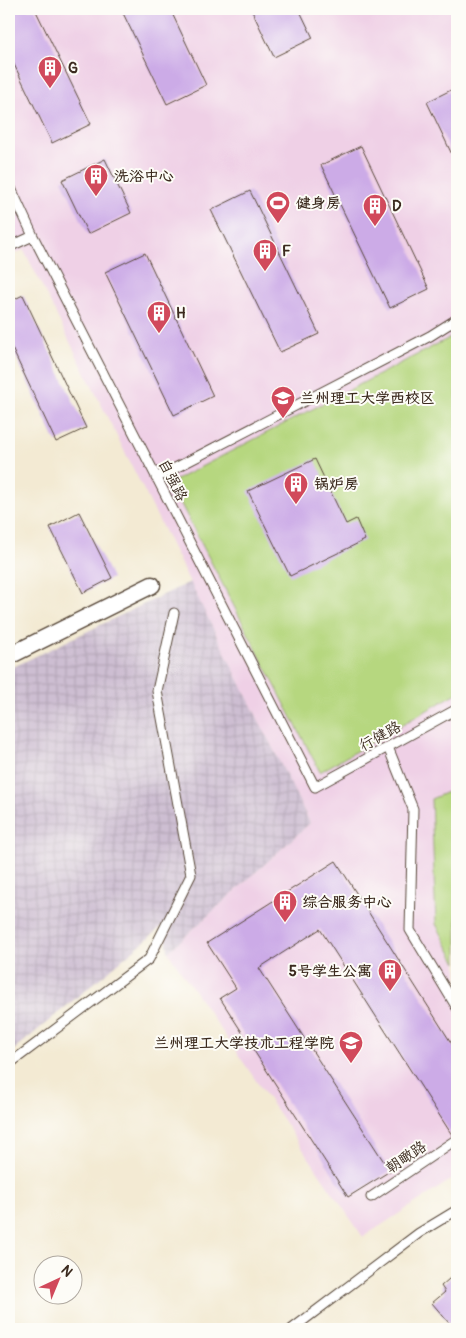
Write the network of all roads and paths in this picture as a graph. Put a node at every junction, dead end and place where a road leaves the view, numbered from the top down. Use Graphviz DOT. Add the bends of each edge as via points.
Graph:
graph roads {
  1 [pos="9,184"];
  2 [pos="33,236"];
  3 [pos="9,248"];
  4 [pos="457,319"];
  5 [pos="156,478"];
  6 [pos="152,585"];
  7 [pos="174,613"];
  8 [pos="9,656"];
  9 [pos="457,709"];
  10 [pos="388,748"];
  11 [pos="315,787"];
  12 [pos="457,1008"];
  13 [pos="9,1064"];
  14 [pos="457,1139"];
  15 [pos="371,1197"];
  16 [pos="457,1210"];
  17 [pos="292,1329"];
  1 -- 2 [label="lane, 自强路"];
  2 -- 3 [label="lane"];
  2 -- 5 [label="lane, 自强路"];
  4 -- 5 [label="lane"];
  5 -- 11 [label="lane, 自强路"];
  6 -- 8 [label="street"];
  7 -- 13 [label="lane" via="157,691 192,875 149,959"];
  9 -- 10 [label="lane, 行健路"];
  10 -- 11 [label="lane, 行健路"];
  10 -- 12 [label="lane" via="413,809 410,930"];
  14 -- 15 [label="lane, 朝瞰路"];
  16 -- 17 [label="lane" via="419,1233"];
}
